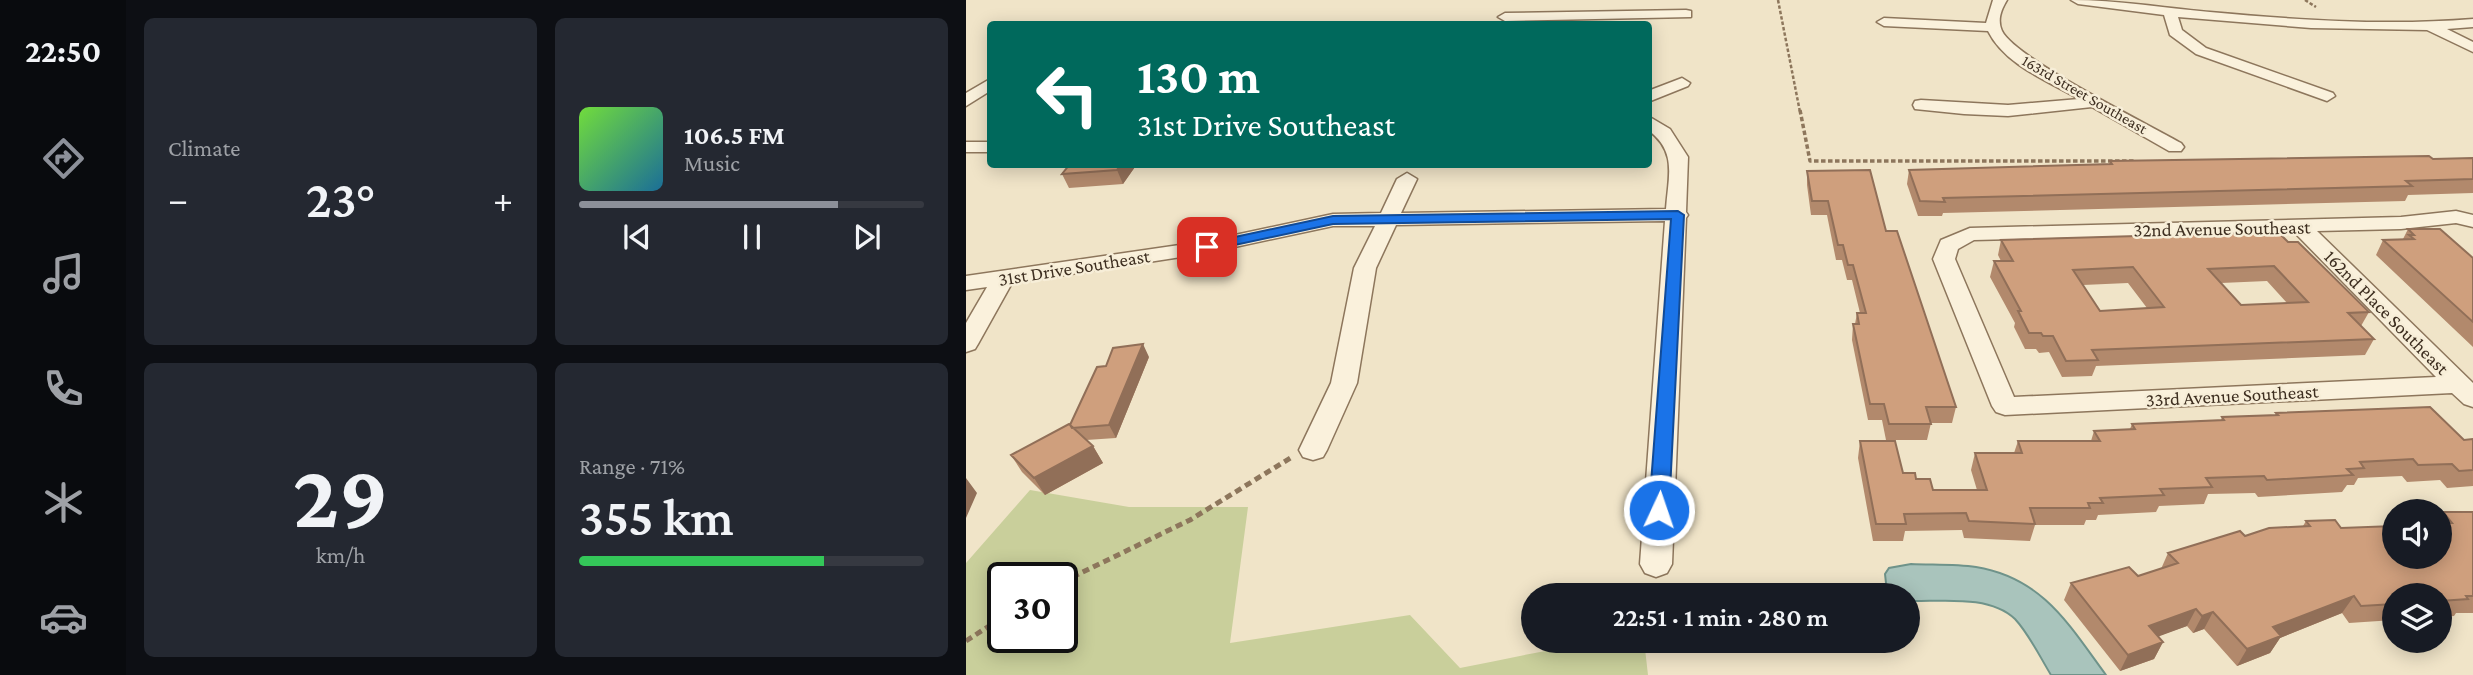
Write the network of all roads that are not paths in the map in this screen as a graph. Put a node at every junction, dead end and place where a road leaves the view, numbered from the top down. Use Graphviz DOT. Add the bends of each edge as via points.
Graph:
graph roads {
  1 [pos="1510,0"];
  2 [pos="2000,0"];
  3 [pos="2078,0"];
  4 [pos="2171,13"];
  5 [pos="1686,14"];
  6 [pos="1502,21"];
  7 [pos="1884,22"];
  8 [pos="2473,23"];
  9 [pos="1992,27"];
  10 [pos="2432,27"];
  11 [pos="2473,48"];
  12 [pos="1682,83"];
  13 [pos="987,86"];
  14 [pos="1652,95"];
  15 [pos="2327,96"];
  16 [pos="966,101"];
  17 [pos="2095,101"];
  18 [pos="1921,105"];
  19 [pos="1652,124"];
  20 [pos="966,147"];
  21 [pos="987,147"];
  22 [pos="2175,147"];
  23 [pos="1407,179"];
  24 [pos="1678,215"];
  25 [pos="1388,219"];
  26 [pos="2473,221"];
  27 [pos="2300,226"];
  28 [pos="1003,278"];
  29 [pos="966,283"];
  30 [pos="966,344"];
  31 [pos="2466,391"];
  32 [pos="2005,406"];
  33 [pos="1313,450"];
  34 [pos="1656,564"];
  1 -- 6 [label="street"];
  2 -- 9 [label="street" via="1993,11"];
  3 -- 4 [label="street"];
  4 -- 10 [label="street"];
  4 -- 15 [label="street" via="2175,32 2201,51"];
  5 -- 6 [label="street"];
  7 -- 9 [label="street"];
  8 -- 10 [label="street"];
  9 -- 17 [label="street, 163rd Street Southeast" via="2024,61"];
  10 -- 11 [label="street"];
  12 -- 14 [label="street"];
  13 -- 16 [label="street"];
  17 -- 18 [label="street" via="1994,111"];
  17 -- 22 [label="street, 163rd Street Southeast"];
  19 -- 24 [label="street" via="1664,132 1679,157"];
  20 -- 21 [label="street"];
  23 -- 25 [label="street"];
  24 -- 25 [label="street, 31st Drive Southeast"];
  24 -- 34 [label="street"];
  25 -- 28 [label="street, 31st Drive Southeast" via="1333,220 1207,247"];
  25 -- 33 [label="street" via="1365,268 1344,383"];
  26 -- 27 [label="street, 32nd Avenue Southeast" via="2456,217"];
  27 -- 31 [label="street, 162nd Place Southeast"];
  27 -- 32 [label="street, 32nd Avenue Southeast" via="1970,234 1950,245 1944,259"];
  28 -- 29 [label="street, 31st Drive Southeast"];
  28 -- 30 [label="street"];
  31 -- 32 [label="street, 33rd Avenue Southeast"];
}
